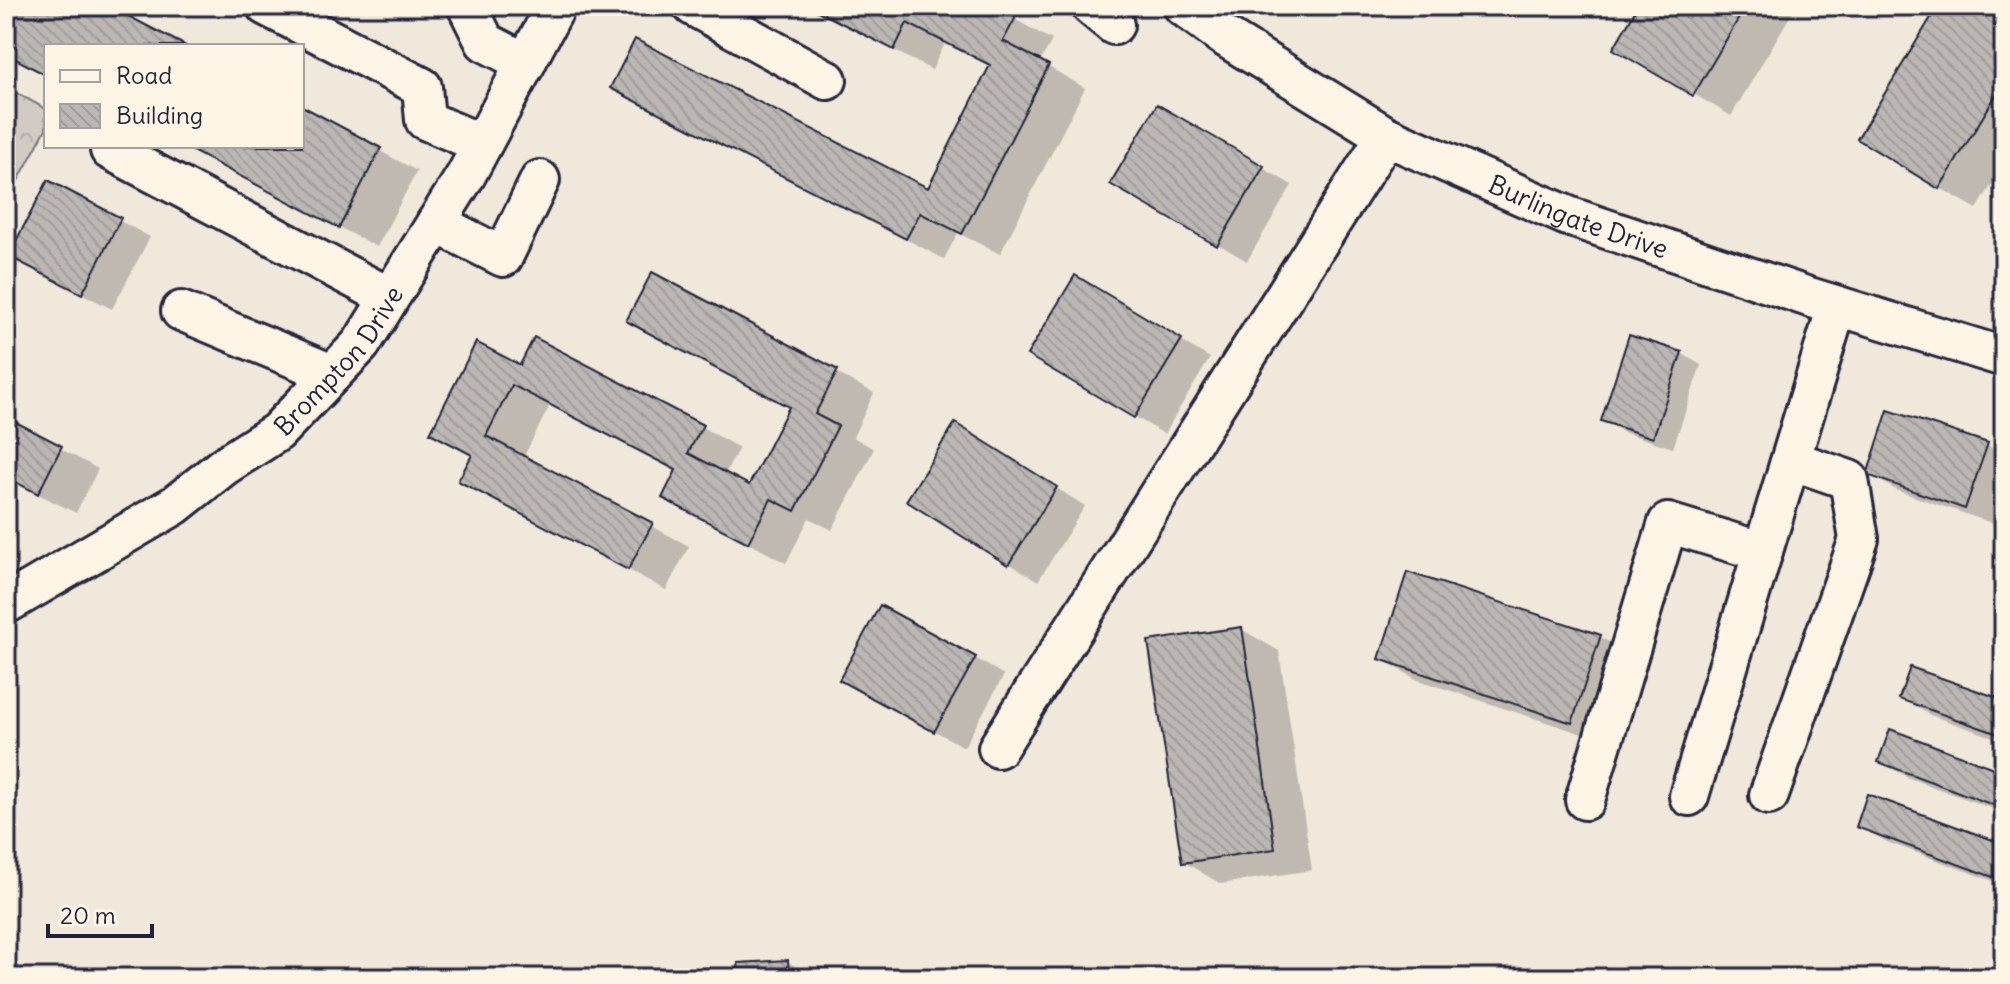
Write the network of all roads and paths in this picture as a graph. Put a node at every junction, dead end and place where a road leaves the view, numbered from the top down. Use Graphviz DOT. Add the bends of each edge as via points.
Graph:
graph roads {
  1 [pos="266,6"];
  2 [pos="467,6"];
  3 [pos="556,6"];
  4 [pos="693,6"];
  5 [pos="1183,6"];
  6 [pos="526,63"];
  7 [pos="827,80"];
  8 [pos="1386,136"];
  9 [pos="482,144"];
  10 [pos="110,150"];
  11 [pos="540,180"];
  12 [pos="436,223"];
  13 [pos="389,297"];
  14 [pos="1837,306"];
  15 [pos="181,311"];
  16 [pos="2004,357"];
  17 [pos="332,374"];
  18 [pos="1791,460"];
  19 [pos="1763,552"];
  20 [pos="6,604"];
  21 [pos="998,748"];
  22 [pos="1769,795"];
  23 [pos="1689,796"];
  24 [pos="1585,800"];
  1 -- 9 [label="street" via="422,87 425,120"];
  2 -- 6 [label="street" via="485,42"];
  3 -- 6 [label="street, Brompton Drive"];
  4 -- 7 [label="street"];
  5 -- 8 [label="street, Burlingate Drive"];
  6 -- 9 [label="street, Brompton Drive"];
  8 -- 14 [label="street, Burlingate Drive" via="1568,216"];
  8 -- 21 [label="street"];
  9 -- 12 [label="street, Brompton Drive"];
  10 -- 13 [label="street"];
  11 -- 12 [label="street" via="503,257"];
  12 -- 13 [label="street, Brompton Drive"];
  13 -- 17 [label="street, Brompton Drive" via="361,344"];
  14 -- 16 [label="street, Burlingate Drive"];
  14 -- 18 [label="street"];
  15 -- 17 [label="street"];
  17 -- 20 [label="street, Brompton Drive" via="277,432 175,505"];
  18 -- 19 [label="street"];
  18 -- 22 [label="street" via="1849,480 1859,539"];
  19 -- 23 [label="street"];
  19 -- 24 [label="street" via="1668,523"];
}
